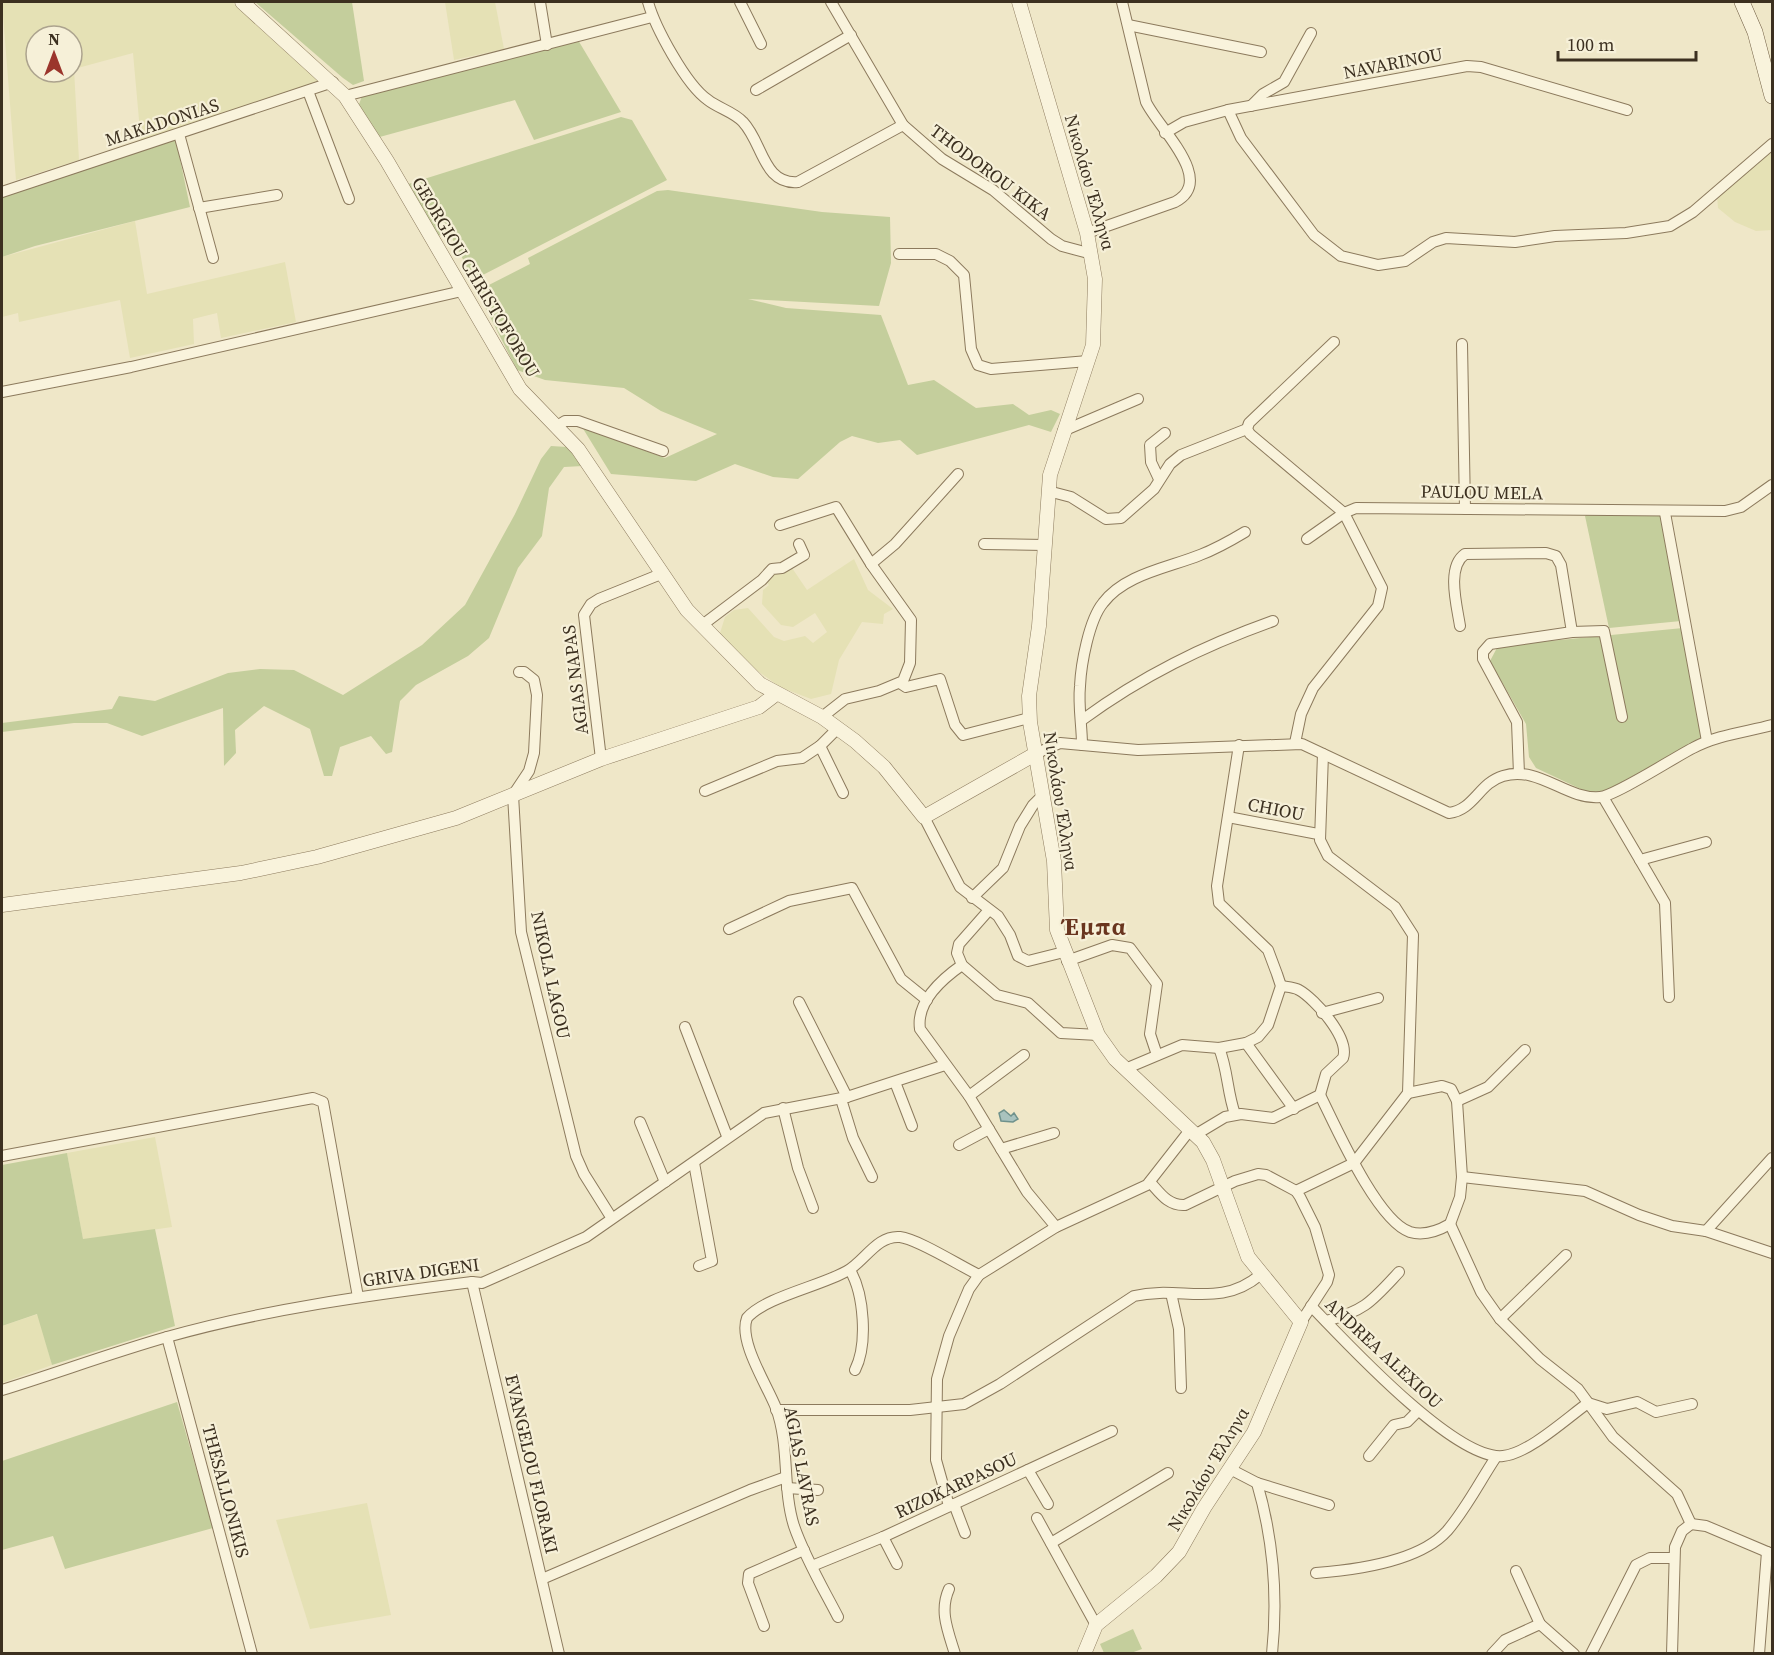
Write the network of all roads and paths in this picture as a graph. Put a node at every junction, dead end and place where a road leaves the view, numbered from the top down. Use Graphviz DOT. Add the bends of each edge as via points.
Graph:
graph roads {
  1 [pos="242,2"];
  2 [pos="540,2"];
  3 [pos="648,2"];
  4 [pos="740,2"];
  5 [pos="831,2"];
  6 [pos="1019,2"];
  7 [pos="1122,2"];
  8 [pos="1742,2"];
  9 [pos="652,17"];
  10 [pos="1128,26"];
  11 [pos="1311,33"];
  12 [pos="850,35"];
  13 [pos="761,44"];
  14 [pos="548,45"];
  15 [pos="1261,52"];
  16 [pos="333,82"];
  17 [pos="1284,82"];
  18 [pos="756,90"];
  19 [pos="308,91"];
  20 [pos="345,96"];
  21 [pos="1773,96"];
  22 [pos="1289,100"];
  23 [pos="1250,106"];
  24 [pos="1228,110"];
  25 [pos="1627,110"];
  26 [pos="903,125"];
  27 [pos="1166,133"];
  28 [pos="179,134"];
  29 [pos="1773,144"];
  30 [pos="2,192"];
  31 [pos="278,195"];
  32 [pos="349,199"];
  33 [pos="199,208"];
  34 [pos="1087,233"];
  35 [pos="1092,254"];
  36 [pos="898,255"];
  37 [pos="213,258"];
  38 [pos="462,291"];
  39 [pos="1334,342"];
  40 [pos="1462,344"];
  41 [pos="1088,361"];
  42 [pos="2,392"];
  43 [pos="1138,399"];
  44 [pos="557,426"];
  45 [pos="1247,429"];
  46 [pos="1063,431"];
  47 [pos="1166,433"];
  48 [pos="663,451"];
  49 [pos="958,474"];
  50 [pos="1159,479"];
  51 [pos="1773,485"];
  52 [pos="1048,491"];
  53 [pos="1465,508"];
  54 [pos="1344,513"];
  55 [pos="1665,513"];
  56 [pos="780,525"];
  57 [pos="1245,532"];
  58 [pos="1307,539"];
  59 [pos="799,544"];
  60 [pos="984,544"];
  61 [pos="1045,545"];
  62 [pos="871,564"];
  63 [pos="661,574"];
  64 [pos="1272,621"];
  65 [pos="701,626"];
  66 [pos="1460,626"];
  67 [pos="1572,632"];
  68 [pos="519,672"];
  69 [pos="900,683"];
  70 [pos="776,694"];
  71 [pos="822,717"];
  72 [pos="1622,717"];
  73 [pos="1029,718"];
  74 [pos="1082,720"];
  75 [pos="1773,725"];
  76 [pos="838,728"];
  77 [pos="1707,741"];
  78 [pos="1295,743"];
  79 [pos="1082,745"];
  80 [pos="1239,745"];
  81 [pos="820,746"];
  82 [pos="1037,753"];
  83 [pos="1323,754"];
  84 [pos="602,759"];
  85 [pos="1519,774"];
  86 [pos="705,791"];
  87 [pos="843,793"];
  88 [pos="513,795"];
  89 [pos="1043,795"];
  90 [pos="1603,797"];
  91 [pos="924,817"];
  92 [pos="1228,817"];
  93 [pos="1318,834"];
  94 [pos="1706,842"];
  95 [pos="1640,860"];
  96 [pos="972,898"];
  97 [pos="2,905"];
  98 [pos="989,910"];
  99 [pos="729,929"];
  100 [pos="1065,956"];
  101 [pos="962,965"];
  102 [pos="1281,986"];
  103 [pos="1670,997"];
  104 [pos="1378,998"];
  105 [pos="927,1000"];
  106 [pos="799,1002"];
  107 [pos="1322,1013"];
  108 [pos="685,1027"];
  109 [pos="1098,1035"];
  110 [pos="1245,1042"];
  111 [pos="1219,1048"];
  112 [pos="1525,1050"];
  113 [pos="1157,1055"];
  114 [pos="1024,1056"];
  115 [pos="945,1065"];
  116 [pos="1125,1069"];
  117 [pos="895,1082"];
  118 [pos="1408,1093"];
  119 [pos="1320,1095"];
  120 [pos="969,1096"];
  121 [pos="844,1098"];
  122 [pos="1457,1101"];
  123 [pos="783,1108"];
  124 [pos="1294,1109"];
  125 [pos="1235,1114"];
  126 [pos="640,1122"];
  127 [pos="912,1126"];
  128 [pos="989,1129"];
  129 [pos="1192,1132"];
  130 [pos="1054,1133"];
  131 [pos="727,1136"];
  132 [pos="959,1145"];
  133 [pos="1001,1149"];
  134 [pos="2,1156"];
  135 [pos="1773,1158"];
  136 [pos="693,1163"];
  137 [pos="1354,1163"];
  138 [pos="872,1177"];
  139 [pos="1462,1177"];
  140 [pos="665,1182"];
  141 [pos="1150,1182"];
  142 [pos="1222,1186"];
  143 [pos="1296,1191"];
  144 [pos="813,1208"];
  145 [pos="611,1217"];
  146 [pos="1450,1224"];
  147 [pos="1056,1227"];
  148 [pos="1706,1231"];
  149 [pos="1773,1253"];
  150 [pos="1566,1255"];
  151 [pos="699,1266"];
  152 [pos="850,1270"];
  153 [pos="1398,1272"];
  154 [pos="979,1275"];
  155 [pos="1260,1275"];
  156 [pos="472,1282"];
  157 [pos="1171,1293"];
  158 [pos="358,1297"];
  159 [pos="1311,1306"];
  160 [pos="1500,1318"];
  161 [pos="1326,1321"];
  162 [pos="1301,1322"];
  163 [pos="167,1337"];
  164 [pos="855,1370"];
  165 [pos="1181,1388"];
  166 [pos="2,1390"];
  167 [pos="1588,1403"];
  168 [pos="1692,1404"];
  169 [pos="935,1408"];
  170 [pos="776,1410"];
  171 [pos="1418,1410"];
  172 [pos="1112,1431"];
  173 [pos="1369,1456"];
  174 [pos="1496,1456"];
  175 [pos="1230,1469"];
  176 [pos="1028,1470"];
  177 [pos="1168,1473"];
  178 [pos="787,1482"];
  179 [pos="1257,1483"];
  180 [pos="818,1491"];
  181 [pos="1048,1504"];
  182 [pos="951,1505"];
  183 [pos="1329,1505"];
  184 [pos="1037,1518"];
  185 [pos="1691,1524"];
  186 [pos="965,1533"];
  187 [pos="883,1537"];
  188 [pos="1051,1543"];
  189 [pos="804,1550"];
  190 [pos="1770,1553"];
  191 [pos="1674,1558"];
  192 [pos="897,1564"];
  193 [pos="812,1566"];
  194 [pos="1516,1571"];
  195 [pos="1316,1573"];
  196 [pos="542,1579"];
  197 [pos="949,1589"];
  198 [pos="838,1617"];
  199 [pos="1096,1624"];
  200 [pos="1540,1624"];
  201 [pos="764,1626"];
  202 [pos="252,1653"];
  203 [pos="559,1653"];
  204 [pos="955,1653"];
  205 [pos="1084,1653"];
  206 [pos="1272,1653"];
  207 [pos="1492,1653"];
  208 [pos="1574,1653"];
  209 [pos="1591,1653"];
  210 [pos="1672,1653"];
  211 [pos="1758,1653"];
  1 -- 16 [label="street, GEORGIOU CHRISTOFOROU"];
  2 -- 14 [label="street"];
  3 -- 9 [label="street"];
  4 -- 13 [label="street"];
  5 -- 12 [label="street, THODOROU KIKA"];
  6 -- 34 [label="street, Νικολάου Έλληνα"];
  7 -- 10 [label="street"];
  8 -- 21 [label="main road"];
  9 -- 14 [label="street"];
  9 -- 26 [label="street" via="668,48 705,99 743,122 776,177 786,183 798,182"];
  10 -- 15 [label="street"];
  10 -- 27 [label="street" via="1146,102"];
  11 -- 17 [label="street"];
  12 -- 18 [label="street"];
  12 -- 26 [label="street, THODOROU KIKA"];
  14 -- 20 [label="street"];
  16 -- 19 [label="street, MAKADONIAS"];
  16 -- 20 [label="street, GEORGIOU CHRISTOFOROU"];
  17 -- 22 [label="street"];
  17 -- 23 [label="street"];
  19 -- 28 [label="street, MAKADONIAS"];
  19 -- 32 [label="street"];
  20 -- 38 [label="street, GEORGIOU CHRISTOFOROU"];
  22 -- 23 [label="street, NAVARINOU"];
  22 -- 25 [label="street, NAVARINOU" via="1467,66"];
  23 -- 24 [label="street, NAVARINOU"];
  24 -- 27 [label="street, NAVARINOU" via="1184,122"];
  24 -- 29 [label="street" via="1241,138 1323,244 1341,256 1378,265 1405,261 1446,238 1515,242 1670,226 1693,212"];
  26 -- 35 [label="street, THODOROU KIKA" via="942,159 993,190 1051,239"];
  27 -- 34 [label="street" via="1189,168 1186,194 1175,202"];
  28 -- 30 [label="street, MAKADONIAS"];
  28 -- 33 [label="street"];
  31 -- 33 [label="street"];
  33 -- 37 [label="street"];
  34 -- 35 [label="street, Νικολάου Έλληνα"];
  35 -- 41 [label="street, Νικολάου Έλληνα" via="1095,327"];
  36 -- 41 [label="street" via="936,255 950,261 964,275 971,349 978,365 991,369"];
  38 -- 42 [label="street" via="131,367"];
  38 -- 44 [label="street, GEORGIOU CHRISTOFOROU" via="520,389"];
  39 -- 45 [label="street"];
  40 -- 53 [label="street"];
  41 -- 46 [label="street, Νικολάου Έλληνα"];
  43 -- 46 [label="street"];
  44 -- 48 [label="street" via="578,420"];
  44 -- 63 [label="street, GEORGIOU CHRISTOFOROU" via="587,462"];
  45 -- 50 [label="street" via="1181,455"];
  45 -- 54 [label="street"];
  46 -- 52 [label="street, Νικολάου Έλληνα" via="1052,462"];
  47 -- 50 [label="street" via="1150,445 1151,462"];
  49 -- 62 [label="street" via="895,544"];
  50 -- 52 [label="street" via="1154,489 1121,518 1113,520 1099,516 1071,497"];
  51 -- 55 [label="street, PAULOU MELA" via="1733,510"];
  52 -- 61 [label="street, Νικολάου Έλληνα"];
  53 -- 54 [label="street, PAULOU MELA" via="1364,508"];
  53 -- 55 [label="street, PAULOU MELA"];
  54 -- 58 [label="street, PAULOU MELA"];
  54 -- 78 [label="street" via="1380,579 1382,595 1378,606 1313,687 1301,714"];
  55 -- 77 [label="street"];
  56 -- 62 [label="street" via="837,507"];
  57 -- 74 [label="street" via="1208,552 1136,578 1103,603 1082,667"];
  59 -- 65 [label="street" via="804,555 782,568 772,569"];
  60 -- 61 [label="street"];
  61 -- 73 [label="street, Νικολάου Έλληνα"];
  62 -- 69 [label="street" via="911,620 910,663"];
  63 -- 65 [label="street, GEORGIOU CHRISTOFOROU"];
  63 -- 84 [label="street, AGIAS NAPAS" via="599,599 584,615"];
  64 -- 74 [label="street" via="1167,664"];
  65 -- 70 [label="street, GEORGIOU CHRISTOFOROU" via="747,672"];
  66 -- 67 [label="street" via="1455,590 1459,558 1465,554 1546,553 1556,556 1561,565"];
  67 -- 72 [label="street" via="1604,631"];
  67 -- 85 [label="street" via="1495,642 1483,652 1485,666 1517,722"];
  68 -- 88 [label="street" via="534,680 537,694 534,753 529,771"];
  69 -- 71 [label="street" via="845,699"];
  69 -- 73 [label="street" via="906,687 940,679 963,735"];
  70 -- 71 [label="street, GEORGIOU CHRISTOFOROU"];
  70 -- 84 [label="street" via="752,710"];
  71 -- 76 [label="street, GEORGIOU CHRISTOFOROU"];
  73 -- 82 [label="street, Νικολάου Έλληνα"];
  74 -- 79 [label="street"];
  75 -- 77 [label="street"];
  76 -- 81 [label="street"];
  76 -- 91 [label="street, GEORGIOU CHRISTOFOROU" via="884,767"];
  77 -- 90 [label="street"];
  78 -- 80 [label="street"];
  78 -- 83 [label="street" via="1311,746"];
  79 -- 80 [label="street" via="1138,750"];
  79 -- 82 [label="street" via="1060,743"];
  80 -- 92 [label="street"];
  81 -- 86 [label="street" via="802,758 777,761"];
  81 -- 87 [label="street"];
  82 -- 89 [label="street, Νικολάου Έλληνα"];
  82 -- 91 [label="street"];
  83 -- 85 [label="street" via="1449,813 1464,808 1494,779"];
  83 -- 93 [label="street"];
  84 -- 88 [label="street"];
  85 -- 90 [label="street" via="1581,795"];
  88 -- 97 [label="street" via="456,818 280,865"];
  88 -- 145 [label="street, NIKOLA LAGOU" via="521,932 576,1156"];
  89 -- 96 [label="street" via="1020,826 1004,868"];
  89 -- 100 [label="street, Νικολάου Έλληνα" via="1054,861 1056,925"];
  90 -- 95 [label="street"];
  91 -- 96 [label="street, GEORGIOU CHRISTOFOROU" via="960,886"];
  92 -- 93 [label="street, CHIOU"];
  92 -- 102 [label="street" via="1217,885 1219,903 1268,950"];
  93 -- 118 [label="street" via="1328,856 1395,908 1413,935"];
  94 -- 95 [label="street"];
  95 -- 103 [label="street" via="1665,903"];
  96 -- 98 [label="street, GEORGIOU CHRISTOFOROU"];
  98 -- 100 [label="street, GEORGIOU CHRISTOFOROU" via="1005,926 1022,959"];
  98 -- 101 [label="street" via="959,944 957,953"];
  99 -- 105 [label="street" via="789,901 852,888 902,980"];
  100 -- 109 [label="street, Νικολάου Έλληνα"];
  100 -- 113 [label="street" via="1112,945 1130,948 1157,984 1150,1034"];
  101 -- 105 [label="street"];
  101 -- 109 [label="street" via="997,996 1028,1003 1061,1033"];
  102 -- 107 [label="street" via="1299,989"];
  102 -- 110 [label="street" via="1268,1025 1258,1037"];
  104 -- 107 [label="street"];
  105 -- 115 [label="street" via="919,1013 920,1029"];
  106 -- 121 [label="street"];
  107 -- 119 [label="street" via="1341,1034 1344,1053 1326,1074"];
  108 -- 131 [label="street"];
  109 -- 116 [label="street, Νικολάου Έλληνα"];
  110 -- 111 [label="street"];
  110 -- 124 [label="street"];
  111 -- 113 [label="street" via="1182,1045"];
  111 -- 125 [label="street"];
  112 -- 122 [label="street" via="1488,1087"];
  113 -- 116 [label="street"];
  114 -- 120 [label="street"];
  115 -- 117 [label="street, GRIVA DIGENI"];
  115 -- 120 [label="street"];
  116 -- 129 [label="street, Νικολάου Έλληνα"];
  117 -- 121 [label="street, GRIVA DIGENI"];
  117 -- 127 [label="street"];
  118 -- 122 [label="street" via="1442,1086 1451,1089"];
  118 -- 137 [label="street"];
  119 -- 124 [label="street"];
  119 -- 137 [label="street"];
  120 -- 128 [label="street"];
  121 -- 123 [label="street, GRIVA DIGENI"];
  121 -- 138 [label="street" via="853,1138"];
  122 -- 139 [label="street"];
  123 -- 131 [label="street, GRIVA DIGENI" via="764,1113"];
  123 -- 144 [label="street"];
  124 -- 125 [label="street" via="1273,1118"];
  125 -- 129 [label="street"];
  126 -- 140 [label="street"];
  128 -- 132 [label="street"];
  128 -- 133 [label="street"];
  129 -- 141 [label="street"];
  129 -- 142 [label="street, Νικολάου Έλληνα" via="1208,1150"];
  130 -- 133 [label="street"];
  131 -- 136 [label="street, GRIVA DIGENI"];
  133 -- 147 [label="street" via="1027,1192"];
  134 -- 158 [label="street" via="312,1098 323,1102"];
  135 -- 148 [label="street"];
  136 -- 140 [label="street, GRIVA DIGENI"];
  136 -- 151 [label="street" via="712,1261"];
  137 -- 143 [label="street"];
  137 -- 146 [label="street" via="1375,1197 1405,1229 1426,1233"];
  139 -- 146 [label="street" via="1460,1197"];
  139 -- 148 [label="street" via="1585,1191 1672,1226"];
  140 -- 145 [label="street, GRIVA DIGENI"];
  141 -- 142 [label="street" via="1165,1199 1178,1205"];
  141 -- 147 [label="street"];
  142 -- 143 [label="street" via="1262,1174"];
  142 -- 155 [label="street, Νικολάου Έλληνα" via="1240,1240"];
  143 -- 159 [label="street" via="1315,1227 1329,1275"];
  145 -- 156 [label="street, GRIVA DIGENI" via="573,1244 482,1283"];
  146 -- 160 [label="street" via="1481,1292"];
  147 -- 154 [label="street"];
  148 -- 149 [label="street"];
  150 -- 160 [label="street"];
  152 -- 154 [label="street" via="881,1242 899,1237"];
  152 -- 164 [label="street" via="857,1282 861,1328 860,1357"];
  152 -- 170 [label="street, AGIAS LAVRAS" via="764,1305 747,1318 746,1338"];
  153 -- 161 [label="street" via="1368,1305"];
  154 -- 169 [label="street" via="969,1289 946,1346 937,1379"];
  155 -- 157 [label="street" via="1248,1286 1222,1294"];
  155 -- 162 [label="street, Νικολάου Έλληνα"];
  156 -- 158 [label="street, GRIVA DIGENI"];
  156 -- 196 [label="street, EVANGELOU FLORAKI"];
  157 -- 165 [label="street" via="1179,1329"];
  157 -- 169 [label="street" via="1134,1296 974,1400"];
  158 -- 163 [label="street, GRIVA DIGENI"];
  159 -- 161 [label="street, ANDREA ALEXIOU"];
  159 -- 162 [label="street"];
  160 -- 167 [label="street" via="1540,1359 1578,1389"];
  161 -- 171 [label="street, ANDREA ALEXIOU"];
  162 -- 175 [label="street, Νικολάου Έλληνα" via="1263,1416"];
  163 -- 166 [label="street, GRIVA DIGENI"];
  163 -- 202 [label="street, THESALLONIKIS"];
  167 -- 168 [label="street" via="1607,1409 1637,1402 1656,1412"];
  167 -- 174 [label="street" via="1520,1451"];
  167 -- 185 [label="street" via="1613,1437 1677,1494"];
  169 -- 170 [label="street"];
  169 -- 182 [label="street" via="936,1460"];
  170 -- 178 [label="street, AGIAS LAVRAS"];
  171 -- 173 [label="street" via="1407,1422 1394,1425"];
  171 -- 174 [label="street, ANDREA ALEXIOU" via="1470,1447"];
  172 -- 176 [label="street, RIZOKARPASOU"];
  174 -- 195 [label="street" via="1456,1519 1435,1542 1380,1563"];
  175 -- 179 [label="street"];
  175 -- 199 [label="street, Νικολάου Έλληνα" via="1171,1563"];
  176 -- 181 [label="street"];
  176 -- 182 [label="street, RIZOKARPASOU"];
  177 -- 188 [label="street"];
  178 -- 180 [label="street"];
  178 -- 189 [label="street, AGIAS LAVRAS" via="794,1526"];
  178 -- 196 [label="street" via="750,1490"];
  179 -- 183 [label="street"];
  179 -- 206 [label="street" via="1271,1550 1275,1610"];
  182 -- 186 [label="street"];
  182 -- 187 [label="street, RIZOKARPASOU"];
  184 -- 188 [label="street"];
  185 -- 190 [label="street" via="1706,1526"];
  185 -- 191 [label="street" via="1678,1538"];
  187 -- 192 [label="street"];
  187 -- 193 [label="street, RIZOKARPASOU"];
  188 -- 199 [label="street"];
  189 -- 193 [label="street, AGIAS LAVRAS"];
  189 -- 201 [label="street" via="749,1574 748,1583"];
  190 -- 211 [label="street"];
  191 -- 209 [label="street" via="1650,1558 1636,1565"];
  191 -- 210 [label="street"];
  193 -- 198 [label="street, AGIAS LAVRAS"];
  194 -- 200 [label="street"];
  196 -- 203 [label="street, EVANGELOU FLORAKI"];
  197 -- 204 [label="street" via="944,1614"];
  199 -- 205 [label="street, Νικολάου Έλληνα"];
  200 -- 207 [label="street" via="1505,1640"];
  200 -- 208 [label="street"];
}
